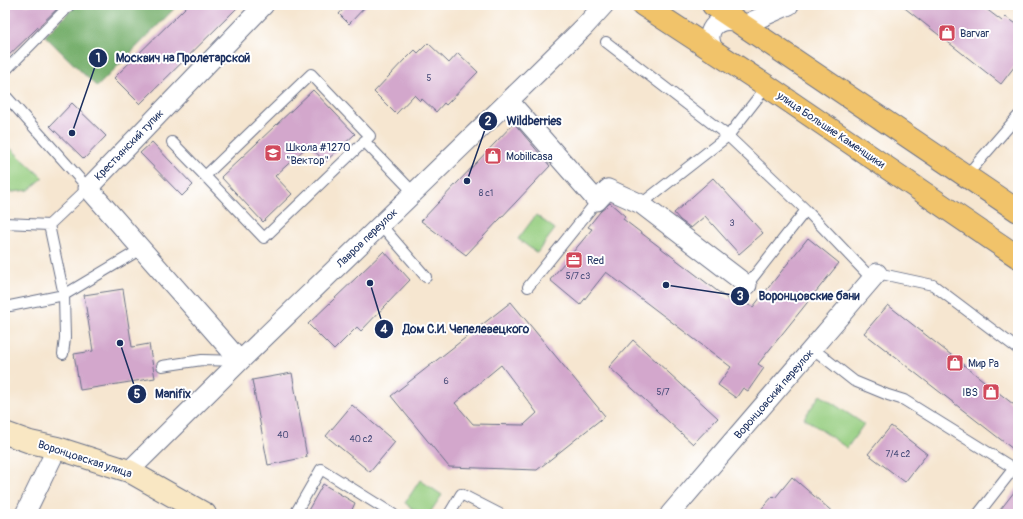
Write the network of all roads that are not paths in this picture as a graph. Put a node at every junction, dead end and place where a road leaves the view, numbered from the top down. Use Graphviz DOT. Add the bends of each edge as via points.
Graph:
graph roads {
  1 [pos="70,5"];
  2 [pos="264,5"];
  3 [pos="604,5"];
  4 [pos="643,5"];
  5 [pos="713,5"];
  6 [pos="789,5"];
  7 [pos="742,24"];
  8 [pos="606,42"];
  9 [pos="717,54"];
  10 [pos="5,71"];
  11 [pos="767,86"];
  12 [pos="5,95"];
  13 [pos="509,101"];
  14 [pos="1018,116"];
  15 [pos="728,136"];
  16 [pos="364,141"];
  17 [pos="172,142"];
  18 [pos="205,176"];
  19 [pos="966,176"];
  20 [pos="88,188"];
  21 [pos="414,193"];
  22 [pos="597,201"];
  23 [pos="641,204"];
  24 [pos="806,210"];
  25 [pos="1018,211"];
  26 [pos="5,222"];
  27 [pos="49,225"];
  28 [pos="381,225"];
  29 [pos="141,249"];
  30 [pos="1018,257"];
  31 [pos="874,276"];
  32 [pos="426,277"];
  33 [pos="747,285"];
  34 [pos="528,288"];
  35 [pos="64,295"];
  36 [pos="10,306"];
  37 [pos="812,348"];
  38 [pos="1018,349"];
  39 [pos="63,354"];
  40 [pos="240,361"];
  41 [pos="162,366"];
  42 [pos="5,433"];
  43 [pos="57,448"];
  44 [pos="1016,470"];
  45 [pos="129,471"];
  46 [pos="24,514"];
  47 [pos="205,514"];
  48 [pos="295,514"];
  49 [pos="393,514"];
  50 [pos="449,514"];
  51 [pos="500,514"];
  52 [pos="670,514"];
  53 [pos="978,514"];
  1 -- 10 [label="lane"];
  2 -- 20 [label="street, Крестьянский тупик"];
  3 -- 13 [label="street, Лавров переулок"];
  4 -- 9 [label="main road, улица Большие Каменщики"];
  5 -- 7 [label="main road"];
  6 -- 7 [label="street"];
  7 -- 9 [label="street" via="726,20 713,27 710,41"];
  7 -- 19 [label="main road"];
  8 -- 15 [label="lane"];
  9 -- 11 [label="main road, улица Большие Каменщики"];
  11 -- 15 [label="lane"];
  11 -- 30 [label="main road, улица Большие Каменщики"];
  12 -- 20 [label="lane"];
  13 -- 21 [label="street, Лавров переулок"];
  13 -- 22 [label="street"];
  14 -- 19 [label="lane"];
  15 -- 23 [label="lane"];
  15 -- 24 [label="lane"];
  16 -- 18 [label="lane" via="264,238"];
  16 -- 18 [label="lane" via="370,136 311,74"];
  16 -- 21 [label="lane"];
  17 -- 18 [label="lane"];
  19 -- 25 [label="main road"];
  20 -- 27 [label="lane"];
  20 -- 29 [label="street, Крестьянский тупик"];
  21 -- 28 [label="street, Лавров переулок"];
  22 -- 23 [label="street" via="608,189"];
  22 -- 34 [label="lane"];
  23 -- 33 [label="street"];
  24 -- 31 [label="lane"];
  24 -- 33 [label="lane"];
  26 -- 27 [label="lane"];
  27 -- 35 [label="lane"];
  28 -- 32 [label="lane"];
  28 -- 40 [label="street, Лавров переулок"];
  29 -- 35 [label="lane"];
  29 -- 40 [label="street, Крестьянский тупик"];
  31 -- 37 [label="street, Воронцовский переулок"];
  31 -- 38 [label="lane" via="933,285"];
  35 -- 36 [label="lane"];
  35 -- 39 [label="lane"];
  37 -- 44 [label="lane" via="854,380 904,400"];
  37 -- 52 [label="street, Воронцовский переулок"];
  40 -- 41 [label="lane" via="202,360"];
  40 -- 45 [label="street, Лавров переулок"];
  42 -- 43 [label="main road, Воронцовская улица"];
  43 -- 45 [label="main road, Воронцовская улица"];
  43 -- 46 [label="street"];
  44 -- 53 [label="lane"];
  45 -- 47 [label="main road, Воронцовская улица"];
  48 -- 49 [label="lane" via="321,469"];
  50 -- 51 [label="lane" via="461,494"];
}
